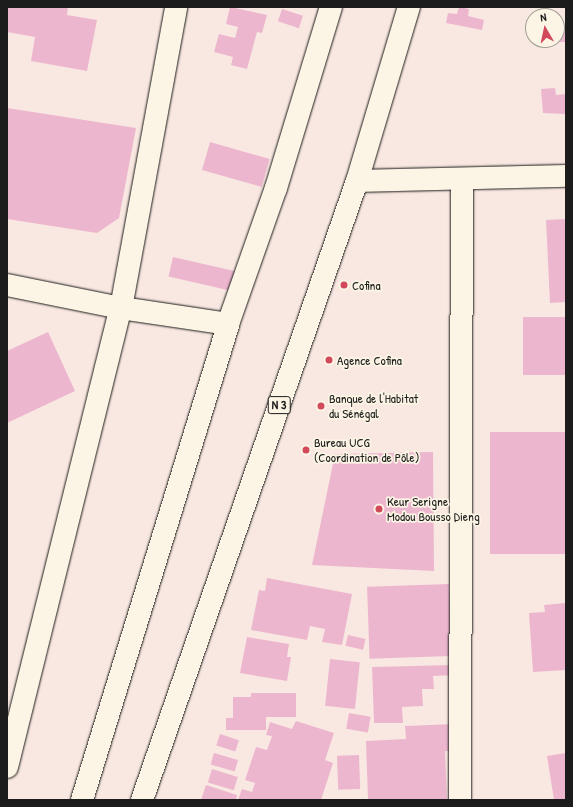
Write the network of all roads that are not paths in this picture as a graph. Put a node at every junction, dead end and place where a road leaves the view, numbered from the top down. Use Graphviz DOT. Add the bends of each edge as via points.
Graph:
graph roads {
  1 [pos="176,7"];
  2 [pos="331,7"];
  3 [pos="409,7"];
  4 [pos="566,176"];
  5 [pos="462,179"];
  6 [pos="357,181"];
  7 [pos="7,285"];
  8 [pos="121,308"];
  9 [pos="228,324"];
  10 [pos="7,767"];
  11 [pos="82,800"];
  12 [pos="142,800"];
  13 [pos="460,800"];
  1 -- 8 [label="street"];
  2 -- 9 [label="street" via="276,188"];
  3 -- 6 [label="street, N 3"];
  4 -- 5 [label="street"];
  5 -- 6 [label="street"];
  5 -- 13 [label="street"];
  6 -- 12 [label="street, N 3"];
  7 -- 8 [label="street"];
  8 -- 9 [label="street"];
  8 -- 10 [label="street"];
  9 -- 11 [label="street"];
}
